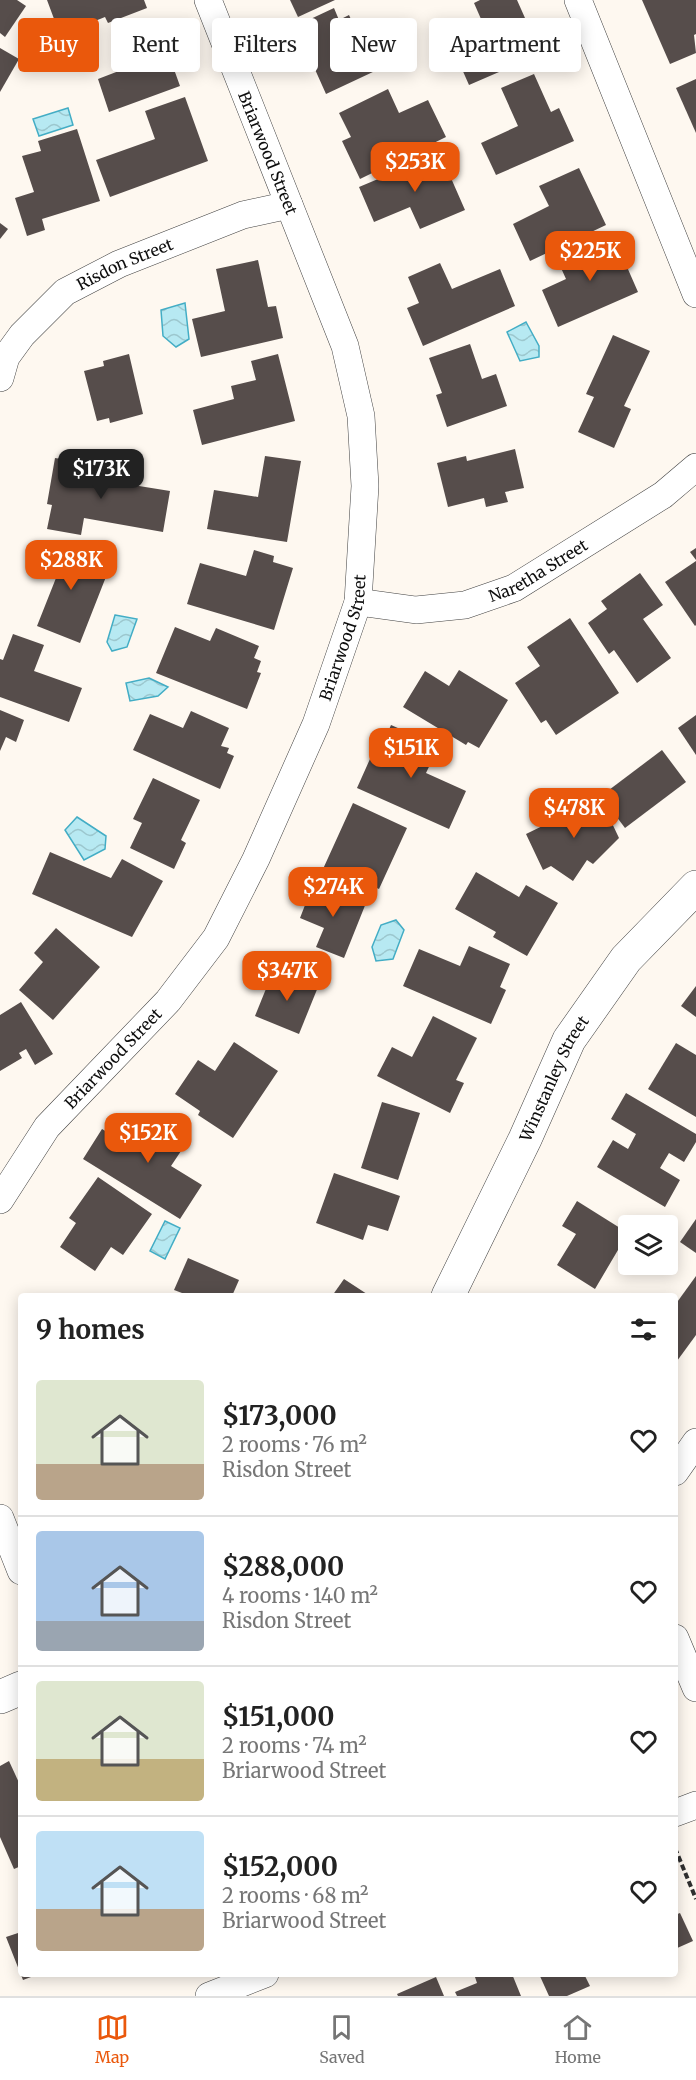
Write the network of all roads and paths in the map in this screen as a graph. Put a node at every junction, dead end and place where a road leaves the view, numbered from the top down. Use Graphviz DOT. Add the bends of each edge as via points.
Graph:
graph roads {
  1 [pos="208,0"];
  2 [pos="578,0"];
  3 [pos="289,205"];
  4 [pos="696,294"];
  5 [pos="0,378"];
  6 [pos="696,467"];
  7 [pos="358,602"];
  8 [pos="696,887"];
  9 [pos="0,1197"];
  10 [pos="449,1293"];
  11 [pos="696,1442"];
  12 [pos="678,1468"];
  13 [pos="0,1518"];
  14 [pos="18,1563"];
  15 [pos="678,1645"];
  16 [pos="696,1688"];
  17 [pos="18,1689"];
  18 [pos="0,1697"];
  19 [pos="696,1805"];
  20 [pos="678,1813"];
  21 [pos="678,1855"];
  22 [pos="696,1899"];
  23 [pos="257,1977"];
  24 [pos="209,1996"];
  1 -- 3 [label="street, Briarwood Street"];
  2 -- 4 [label="street"];
  3 -- 5 [label="street, Risdon Street" via="243,215 119,264 65,292 22,335 6,357"];
  3 -- 7 [label="street, Briarwood Street" via="345,346 361,416 365,486"];
  6 -- 7 [label="street, Naretha Street" via="663,495 514,588 465,605 416,610"];
  7 -- 9 [label="street, Briarwood Street" via="316,724 216,938 168,1001 47,1127"];
  8 -- 10 [label="street, Winstanley Street" via="626,959 568,1040 525,1139"];
  11 -- 12 [label="street"];
  13 -- 14 [label="street"];
  15 -- 16 [label="street"];
  17 -- 18 [label="street"];
  19 -- 20 [label="street"];
  21 -- 22 [label="path"];
  23 -- 24 [label="street"];
}
